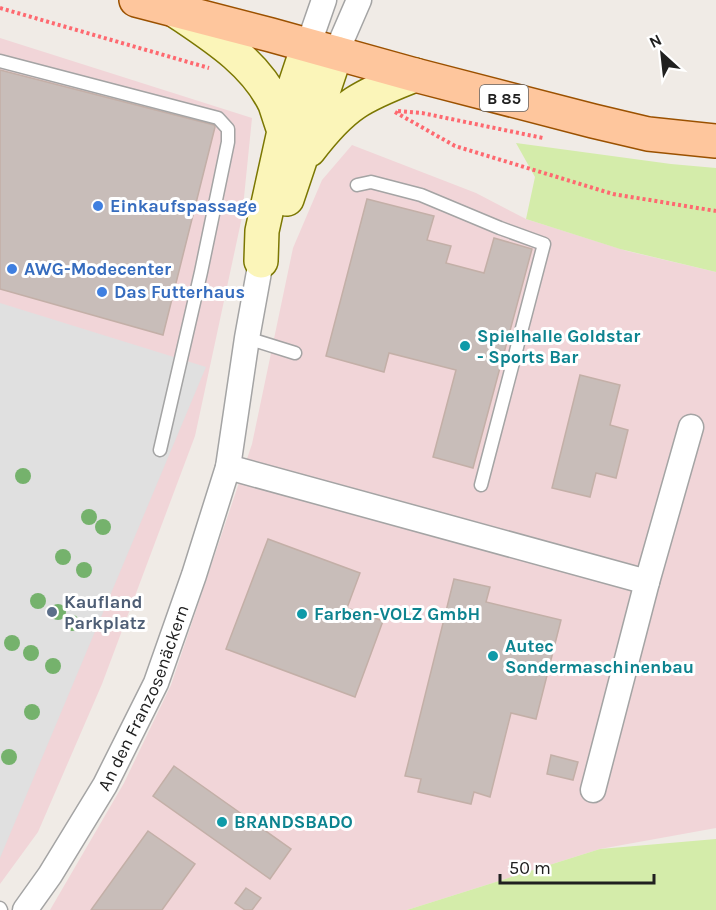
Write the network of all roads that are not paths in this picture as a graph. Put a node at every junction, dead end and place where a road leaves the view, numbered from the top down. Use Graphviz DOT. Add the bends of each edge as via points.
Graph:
graph roads {
  1 [pos="136,0"];
  2 [pos="324,0"];
  3 [pos="359,0"];
  4 [pos="174,10"];
  5 [pos="322,50"];
  6 [pos="0,61"];
  7 [pos="415,75"];
  8 [pos="284,132"];
  9 [pos="716,141"];
  10 [pos="301,160"];
  11 [pos="357,185"];
  12 [pos="261,261"];
  13 [pos="247,338"];
  14 [pos="295,353"];
  15 [pos="691,427"];
  16 [pos="160,450"];
  17 [pos="228,467"];
  18 [pos="481,485"];
  19 [pos="647,582"];
  20 [pos="593,789"];
  21 [pos="25,910"];
  1 -- 4 [label="main road, B 85"];
  2 -- 5 [label="street"];
  3 -- 5 [label="street"];
  4 -- 5 [label="main road, B 85"];
  4 -- 8 [label="street" via="243,62 274,104"];
  5 -- 7 [label="main road, B 85"];
  5 -- 8 [label="street" via="296,82"];
  5 -- 10 [label="street"];
  6 -- 16 [label="lane" via="218,118 228,129 201,272"];
  7 -- 9 [label="main road, B 85" via="648,134"];
  7 -- 10 [label="street" via="355,103"];
  8 -- 12 [label="street" via="262,231"];
  10 -- 12 [label="street"];
  11 -- 18 [label="lane" via="371,182 421,195 544,244"];
  12 -- 13 [label="street, An den Franzosenäckern"];
  13 -- 14 [label="lane"];
  13 -- 17 [label="street, An den Franzosenäckern"];
  15 -- 19 [label="street"];
  17 -- 19 [label="street"];
  17 -- 21 [label="street, An den Franzosenäckern" via="156,683 105,785"];
  19 -- 20 [label="street"];
}
